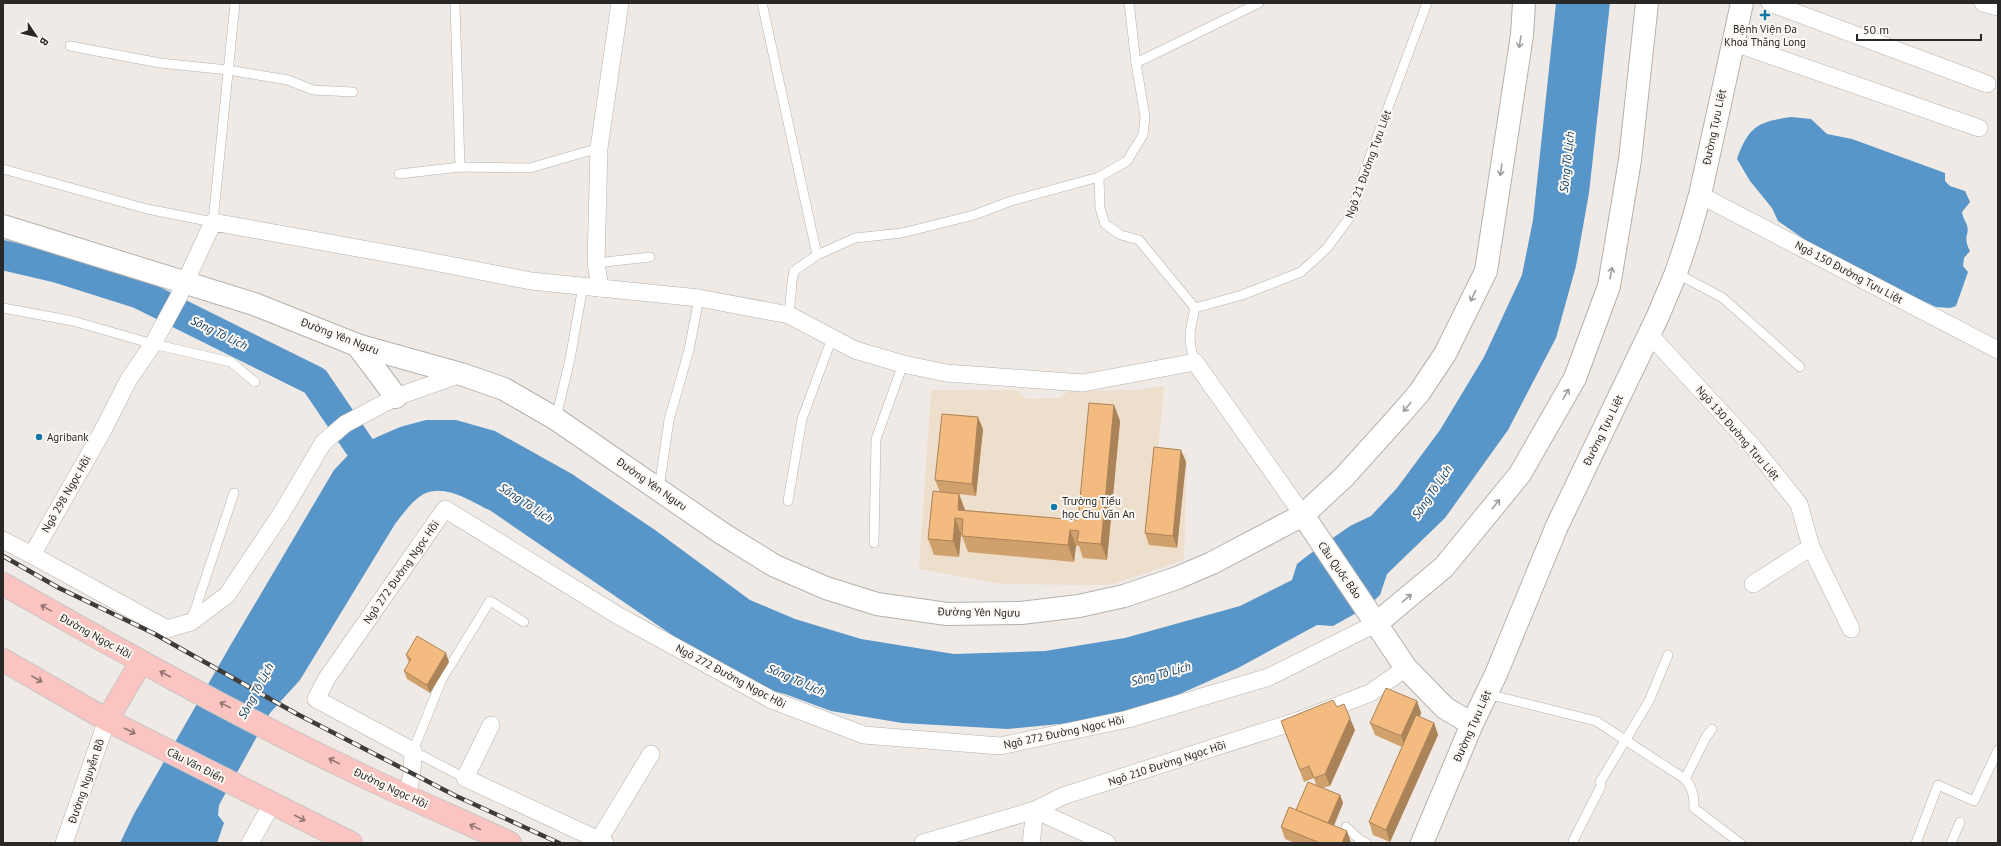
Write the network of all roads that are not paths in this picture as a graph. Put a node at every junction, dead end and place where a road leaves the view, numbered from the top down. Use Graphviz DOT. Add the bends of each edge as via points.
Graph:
graph roads {
  1 [pos="235,3"];
  2 [pos="455,3"];
  3 [pos="620,3"];
  4 [pos="762,3"];
  5 [pos="1128,3"];
  6 [pos="1259,3"];
  7 [pos="1427,3"];
  8 [pos="1524,3"];
  9 [pos="1647,3"];
  10 [pos="1742,3"];
  11 [pos="1770,3"];
  12 [pos="1983,3"];
  13 [pos="1998,7"];
  14 [pos="1732,42"];
  15 [pos="70,46"];
  16 [pos="1136,63"];
  17 [pos="228,70"];
  18 [pos="1987,84"];
  19 [pos="353,92"];
  20 [pos="1979,128"];
  21 [pos="599,148"];
  22 [pos="460,167"];
  23 [pos="3,169"];
  24 [pos="399,174"];
  25 [pos="1100,177"];
  26 [pos="1700,195"];
  27 [pos="213,222"];
  28 [pos="3,226"];
  29 [pos="817,255"];
  30 [pos="650,257"];
  31 [pos="596,263"];
  32 [pos="1676,273"];
  33 [pos="583,286"];
  34 [pos="600,288"];
  35 [pos="182,290"];
  36 [pos="699,298"];
  37 [pos="3,308"];
  38 [pos="1195,308"];
  39 [pos="789,315"];
  40 [pos="1649,334"];
  41 [pos="156,337"];
  42 [pos="832,338"];
  43 [pos="357,345"];
  44 [pos="1998,350"];
  45 [pos="1195,362"];
  46 [pos="903,364"];
  47 [pos="1800,367"];
  48 [pos="461,374"];
  49 [pos="255,382"];
  50 [pos="396,397"];
  51 [pos="556,419"];
  52 [pos="659,489"];
  53 [pos="234,492"];
  54 [pos="788,501"];
  55 [pos="1307,522"];
  56 [pos="3,540"];
  57 [pos="874,543"];
  58 [pos="1810,547"];
  59 [pos="32,554"];
  60 [pos="3,584"];
  61 [pos="1753,584"];
  62 [pos="1373,617"];
  63 [pos="191,622"];
  64 [pos="524,622"];
  65 [pos="1851,629"];
  66 [pos="1668,655"];
  67 [pos="3,660"];
  68 [pos="141,662"];
  69 [pos="1406,668"];
  70 [pos="1487,694"];
  71 [pos="107,720"];
  72 [pos="1472,724"];
  73 [pos="491,725"];
  74 [pos="1712,729"];
  75 [pos="1627,740"];
  76 [pos="1998,750"];
  77 [pos="413,751"];
  78 [pos="652,754"];
  79 [pos="465,778"];
  80 [pos="1685,779"];
  81 [pos="407,796"];
  82 [pos="272,804"];
  83 [pos="1034,810"];
  84 [pos="1960,822"];
  85 [pos="1346,827"];
  86 [pos="1573,841"];
  87 [pos="600,842"];
  88 [pos="64,843"];
  89 [pos="250,843"];
  90 [pos="350,843"];
  91 [pos="510,843"];
  92 [pos="923,843"];
  93 [pos="1031,843"];
  94 [pos="1107,843"];
  95 [pos="1366,843"];
  96 [pos="1422,843"];
  97 [pos="1740,843"];
  98 [pos="1916,843"];
  99 [pos="1951,843"];
  1 -- 17 [label="lane"];
  2 -- 22 [label="lane"];
  3 -- 21 [label="street"];
  4 -- 29 [label="lane"];
  5 -- 16 [label="lane"];
  6 -- 16 [label="lane"];
  7 -- 38 [label="lane, Ngõ 21 Đường Tựu Liệt" via="1350,217 1327,248 1301,272 1242,295"];
  8 -- 55 [label="street, Đường Yên Ngưu, one-way" via="1522,35 1486,271 1445,354 1419,393"];
  62 -- 9 [label="street, one-way" via="1444,567 1520,474 1575,378 1609,286 1630,160"];
  10 -- 14 [label="street, Đường Tựu Liệt"];
  11 -- 18 [label="street"];
  12 -- 13 [label="street"];
  14 -- 20 [label="street"];
  14 -- 26 [label="street, Đường Tựu Liệt"];
  15 -- 17 [label="lane" via="160,64"];
  16 -- 25 [label="lane" via="1145,117 1143,135 1128,161"];
  17 -- 19 [label="lane" via="288,80 313,90"];
  17 -- 27 [label="lane"];
  21 -- 22 [label="lane" via="530,168"];
  21 -- 31 [label="street"];
  22 -- 24 [label="lane"];
  23 -- 27 [label="lane" via="147,209"];
  25 -- 29 [label="lane" via="902,234 855,238"];
  25 -- 38 [label="lane" via="1100,208 1105,224 1121,235 1139,240"];
  26 -- 32 [label="street, Đường Tựu Liệt"];
  26 -- 44 [label="street, Ngõ 150 Đường Tựu Liệt"];
  27 -- 33 [label="street" via="531,281"];
  27 -- 35 [label="street, Ngõ 298 Ngọc Hồi"];
  28 -- 35 [label="street, Đường Yên Ngưu"];
  29 -- 39 [label="lane" via="794,271"];
  30 -- 31 [label="lane"];
  31 -- 34 [label="street"];
  32 -- 40 [label="street, Đường Tựu Liệt"];
  32 -- 47 [label="lane" via="1723,298"];
  33 -- 34 [label="street"];
  33 -- 51 [label="lane"];
  34 -- 36 [label="street"];
  35 -- 41 [label="street, Ngõ 298 Ngọc Hồi"];
  35 -- 43 [label="street, Đường Yên Ngưu" via="269,310"];
  36 -- 39 [label="street"];
  36 -- 52 [label="lane" via="689,350 669,420"];
  37 -- 41 [label="lane"];
  38 -- 45 [label="lane" via="1189,345"];
  39 -- 42 [label="street"];
  40 -- 58 [label="street, Ngõ 130 Đường Tựu Liệt" via="1754,448 1798,504"];
  40 -- 70 [label="street, Đường Tựu Liệt" via="1557,526"];
  41 -- 49 [label="lane" via="231,362"];
  41 -- 59 [label="street, Ngõ 298 Ngọc Hồi" via="128,379 102,432"];
  42 -- 46 [label="street" via="855,350"];
  42 -- 54 [label="lane" via="802,419"];
  43 -- 48 [label="street, Đường Yên Ngưu"];
  43 -- 50 [label="street"];
  45 -- 46 [label="street" via="1083,383 946,373"];
  45 -- 55 [label="street"];
  46 -- 57 [label="lane" via="876,439"];
  48 -- 50 [label="street"];
  48 -- 51 [label="street, Đường Yên Ngưu" via="504,389"];
  50 -- 63 [label="street" via="345,424 323,443 281,514 227,595"];
  51 -- 52 [label="street, Đường Yên Ngưu"];
  52 -- 55 [label="street, Đường Yên Ngưu" via="723,534 775,566 826,588 877,604 947,614 1022,613 1079,606 1124,596 1177,578"];
  53 -- 63 [label="lane"];
  55 -- 62 [label="street, Cầu Quốc Bảo"];
  56 -- 59 [label="street"];
  58 -- 61 [label="street"];
  58 -- 65 [label="street, Ngõ 130 Đường Tựu Liệt"];
  59 -- 63 [label="street" via="167,629"];
  68 -- 60 [label="highway, Đường Ngọc Hồi, one-way"];
  62 -- 69 [label="street"];
  62 -- 77 [label="street, Ngõ 272 Đường Ngọc Hồi" via="1269,677 1128,719 1000,746 864,735 772,700 618,615 445,509 327,678 316,699"];
  64 -- 77 [label="lane" via="490,601 442,679"];
  66 -- 75 [label="lane" via="1649,701"];
  67 -- 71 [label="highway, one-way"];
  68 -- 71 [label="highway"];
  81 -- 68 [label="highway, Đường Ngọc Hồi, one-way"];
  69 -- 72 [label="street" via="1445,708"];
  69 -- 83 [label="street, Ngõ 210 Đường Ngọc Hồi" via="1370,693 1311,716 1063,796"];
  70 -- 72 [label="street, Đường Tựu Liệt"];
  70 -- 75 [label="lane" via="1596,721"];
  71 -- 82 [label="highway, Cầu Văn Điển, one-way"];
  71 -- 88 [label="street, Đường Nguyễn Bồ"];
  72 -- 96 [label="street, Đường Tựu Liệt"];
  73 -- 79 [label="street"];
  74 -- 80 [label="lane"];
  75 -- 80 [label="lane"];
  75 -- 86 [label="lane" via="1600,782 1601,786"];
  76 -- 98 [label="lane" via="1974,801 1938,785"];
  77 -- 79 [label="lane"];
  77 -- 81 [label="street"];
  78 -- 87 [label="street"];
  79 -- 87 [label="street"];
  80 -- 97 [label="lane" via="1690,784 1694,808"];
  91 -- 81 [label="highway, Đường Ngọc Hồi, one-way"];
  82 -- 89 [label="street"];
  82 -- 90 [label="highway, one-way"];
  83 -- 92 [label="street, Ngõ 210 Đường Ngọc Hồi"];
  83 -- 93 [label="street"];
  83 -- 94 [label="street"];
  84 -- 99 [label="lane"];
  85 -- 95 [label="lane"];
}
